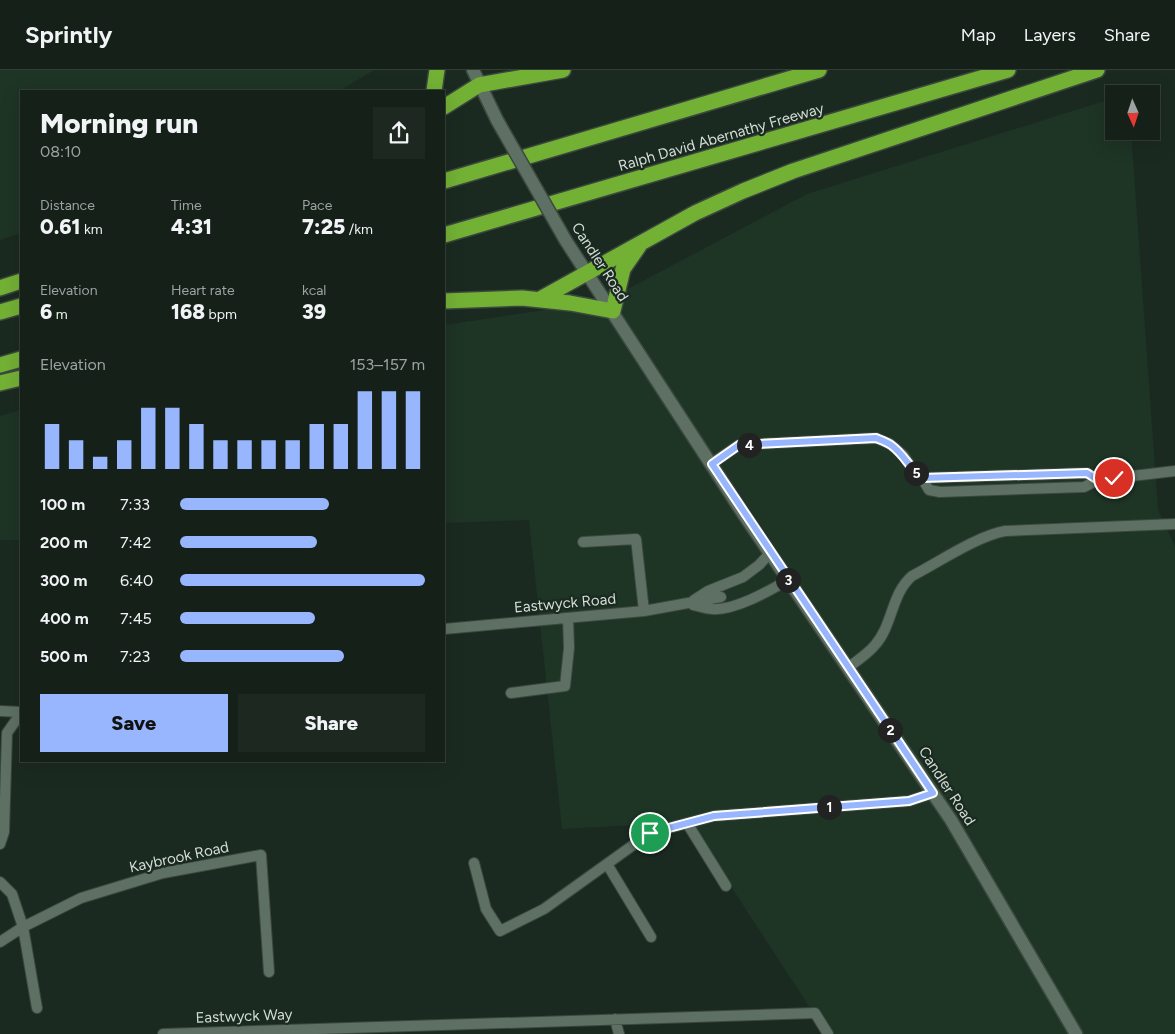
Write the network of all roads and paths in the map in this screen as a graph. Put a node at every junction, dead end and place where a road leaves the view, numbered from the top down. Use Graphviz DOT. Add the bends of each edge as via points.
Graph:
graph roads {
  1 [pos="438,70"];
  2 [pos="473,70"];
  3 [pos="563,70"];
  4 [pos="820,70"];
  5 [pos="1008,70"];
  6 [pos="1097,70"];
  7 [pos="479,85"];
  8 [pos="434,90"];
  9 [pos="445,106"];
  10 [pos="445,181"];
  11 [pos="445,235"];
  12 [pos="642,243"];
  13 [pos="588,273"];
  14 [pos="20,281"];
  15 [pos="0,288"];
  16 [pos="540,299"];
  17 [pos="445,301"];
  18 [pos="20,306"];
  19 [pos="613,311"];
  20 [pos="0,312"];
  21 [pos="20,359"];
  22 [pos="0,365"];
  23 [pos="20,378"];
  24 [pos="0,383"];
  25 [pos="712,464"];
  26 [pos="1175,471"];
  27 [pos="922,478"];
  28 [pos="1098,480"];
  29 [pos="1175,524"];
  30 [pos="583,542"];
  31 [pos="770,552"];
  32 [pos="788,580"];
  33 [pos="724,585"];
  34 [pos="721,597"];
  35 [pos="689,604"];
  36 [pos="729,607"];
  37 [pos="644,611"];
  38 [pos="568,618"];
  39 [pos="445,629"];
  40 [pos="848,668"];
  41 [pos="511,693"];
  42 [pos="0,711"];
  43 [pos="20,712"];
  44 [pos="20,713"];
  45 [pos="3,733"];
  46 [pos="933,793"];
  47 [pos="686,823"];
  48 [pos="0,844"];
  49 [pos="474,863"];
  50 [pos="607,864"];
  51 [pos="0,882"];
  52 [pos="726,886"];
  53 [pos="23,927"];
  54 [pos="651,937"];
  55 [pos="0,942"];
  56 [pos="269,972"];
  57 [pos="37,1008"];
  58 [pos="615,1018"];
  59 [pos="271,1032"];
  60 [pos="162,1034"];
  61 [pos="619,1034"];
  62 [pos="828,1034"];
  63 [pos="1076,1034"];
  1 -- 8 [label="highway"];
  2 -- 7 [label="main road, Candler Road"];
  3 -- 7 [label="highway"];
  4 -- 10 [label="highway"];
  5 -- 11 [label="highway, Ralph David Abernathy Freeway"];
  6 -- 12 [label="highway" via="793,171 695,213"];
  7 -- 9 [label="highway"];
  7 -- 13 [label="main road, Candler Road, bridge" via="566,241"];
  12 -- 13 [label="highway"];
  12 -- 19 [label="highway" via="623,269"];
  13 -- 16 [label="highway"];
  13 -- 19 [label="main road, Candler Road"];
  14 -- 15 [label="highway"];
  16 -- 17 [label="highway"];
  16 -- 19 [label="highway"];
  18 -- 20 [label="highway"];
  19 -- 25 [label="main road, Candler Road"];
  21 -- 22 [label="highway"];
  23 -- 24 [label="highway"];
  25 -- 27 [label="street" via="739,445 876,438 903,455"];
  25 -- 31 [label="main road, Candler Road"];
  26 -- 28 [label="street"];
  27 -- 28 [label="street" via="1087,473"];
  27 -- 28 [label="street" via="928,490 959,493 1084,487"];
  29 -- 40 [label="street" via="1006,532 979,540 905,582 882,636"];
  30 -- 37 [label="street" via="636,539"];
  31 -- 32 [label="main road, Candler Road"];
  31 -- 33 [label="street, Eastwyck Road" via="743,577"];
  32 -- 36 [label="street, Eastwyck Road"];
  32 -- 40 [label="main road, Candler Road"];
  33 -- 34 [label="street"];
  33 -- 35 [label="street, Eastwyck Road"];
  34 -- 35 [label="street, Eastwyck Road"];
  34 -- 36 [label="street"];
  35 -- 36 [label="street, Eastwyck Road" via="713,609"];
  35 -- 37 [label="street, Eastwyck Road"];
  37 -- 38 [label="street, Eastwyck Road"];
  38 -- 39 [label="street, Eastwyck Road"];
  38 -- 41 [label="street" via="565,686"];
  40 -- 46 [label="main road, Candler Road"];
  42 -- 43 [label="street"];
  44 -- 45 [label="street"];
  45 -- 48 [label="street" via="4,832"];
  46 -- 47 [label="street" via="909,801 714,816"];
  46 -- 63 [label="main road, Candler Road"];
  47 -- 50 [label="street" via="650,833"];
  47 -- 52 [label="street"];
  49 -- 50 [label="street" via="486,909 500,931 544,909"];
  50 -- 54 [label="street"];
  51 -- 53 [label="street" via="12,894"];
  53 -- 55 [label="street, Kaybrook Road"];
  53 -- 56 [label="street, Kaybrook Road" via="81,898 145,878 261,856"];
  53 -- 57 [label="street"];
  58 -- 59 [label="street, Eastwyck Way"];
  58 -- 61 [label="street"];
  58 -- 62 [label="street, Eastwyck Way" via="815,1013"];
  59 -- 60 [label="street, Eastwyck Way"];
}
